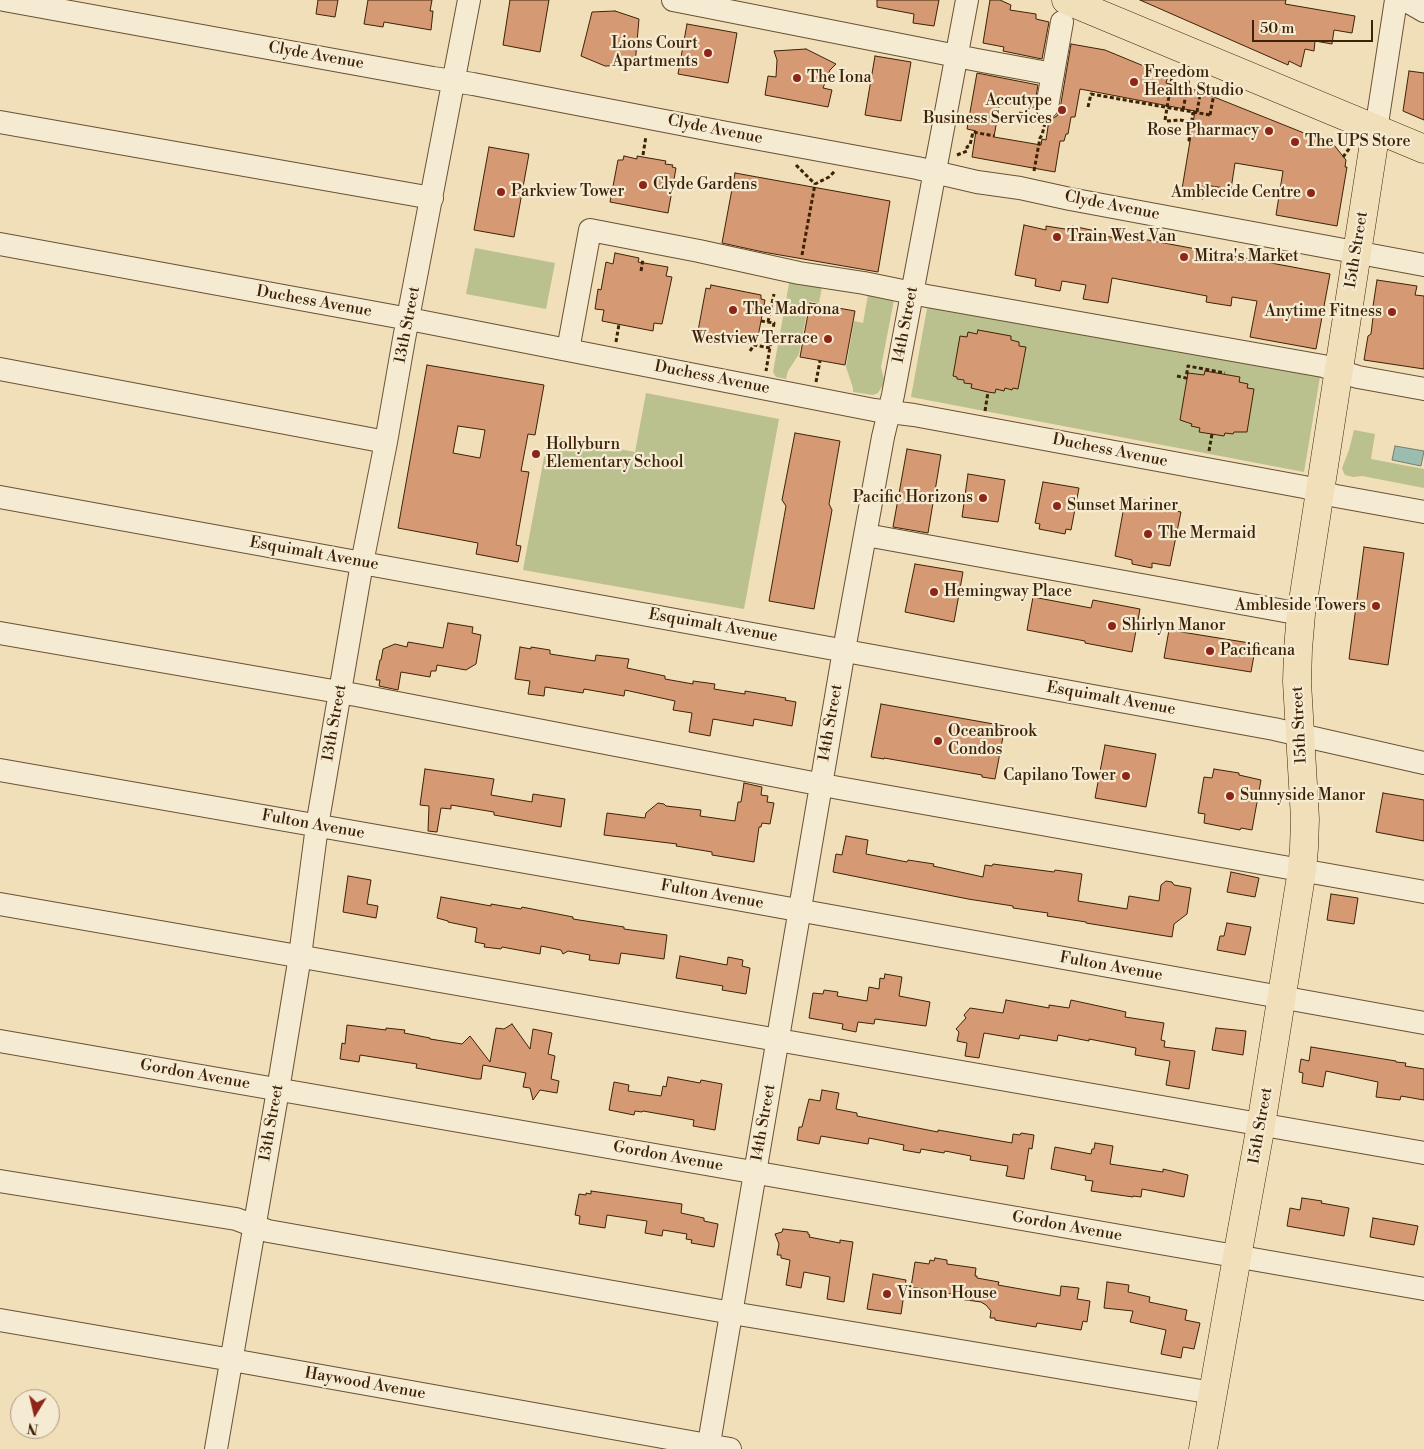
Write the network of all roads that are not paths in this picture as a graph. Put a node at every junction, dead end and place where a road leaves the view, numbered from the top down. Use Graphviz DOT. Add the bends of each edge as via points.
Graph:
graph roads {
  1 [pos="4,0"];
  2 [pos="469,0"];
  3 [pos="673,0"];
  4 [pos="967,0"];
  5 [pos="1396,0"];
  6 [pos="1405,0"];
  7 [pos="1064,11"];
  8 [pos="1424,11"];
  9 [pos="956,56"];
  10 [pos="1053,74"];
  11 [pos="453,81"];
  12 [pos="1043,113"];
  13 [pos="0,122"];
  14 [pos="1376,130"];
  15 [pos="1424,149"];
  16 [pos="935,172"];
  17 [pos="432,198"];
  18 [pos="0,244"];
  19 [pos="1358,252"];
  20 [pos="1424,265"];
  21 [pos="912,293"];
  22 [pos="409,319"];
  23 [pos="568,350"];
  24 [pos="0,369"];
  25 [pos="1339,371"];
  26 [pos="1424,389"];
  27 [pos="889,411"];
  28 [pos="386,442"];
  29 [pos="1320,492"];
  30 [pos="0,497"];
  31 [pos="1424,512"];
  32 [pos="866,534"];
  33 [pos="362,563"];
  34 [pos="1301,614"];
  35 [pos="0,633"];
  36 [pos="844,650"];
  37 [pos="340,692"];
  38 [pos="1301,734"];
  39 [pos="1424,763"];
  40 [pos="0,770"];
  41 [pos="820,784"];
  42 [pos="317,826"];
  43 [pos="1302,870"];
  44 [pos="1424,892"];
  45 [pos="0,904"];
  46 [pos="799,910"];
  47 [pos="300,956"];
  48 [pos="1282,997"];
  49 [pos="1424,1023"];
  50 [pos="0,1041"];
  51 [pos="778,1041"];
  52 [pos="278,1090"];
  53 [pos="1261,1124"];
  54 [pos="1424,1153"];
  55 [pos="755,1172"];
  56 [pos="0,1181"];
  57 [pos="254,1226"];
  58 [pos="1236,1257"];
  59 [pos="1424,1289"];
  60 [pos="732,1313"];
  61 [pos="0,1320"];
  62 [pos="232,1360"];
  63 [pos="1213,1393"];
  64 [pos="715,1448"];
  65 [pos="216,1449"];
  66 [pos="1204,1449"];
  1 -- 11 [label="street, Clyde Avenue"];
  2 -- 11 [label="street, 13th Street"];
  3 -- 9 [label="street"];
  4 -- 9 [label="street, 14th Street"];
  5 -- 14 [label="street, 15th Street"];
  6 -- 8 [label="street"];
  7 -- 10 [label="street"];
  7 -- 14 [label="main road"];
  9 -- 10 [label="street"];
  9 -- 16 [label="street, 14th Street"];
  10 -- 12 [label="street"];
  11 -- 16 [label="street, Clyde Avenue"];
  11 -- 17 [label="street, 13th Street"];
  13 -- 17 [label="street"];
  14 -- 15 [label="main road"];
  14 -- 19 [label="main road, 15th Street"];
  16 -- 19 [label="street, Clyde Avenue"];
  16 -- 21 [label="street, 14th Street"];
  17 -- 22 [label="street, 13th Street"];
  18 -- 22 [label="street, Duchess Avenue"];
  19 -- 20 [label="street, Clyde Avenue"];
  19 -- 25 [label="main road, 15th Street"];
  21 -- 23 [label="street" via="590,230"];
  21 -- 25 [label="street"];
  21 -- 27 [label="street, 14th Street"];
  22 -- 23 [label="street, Duchess Avenue"];
  22 -- 28 [label="street, 13th Street"];
  23 -- 27 [label="street, Duchess Avenue"];
  24 -- 28 [label="street"];
  25 -- 26 [label="street"];
  25 -- 29 [label="main road, 15th Street"];
  27 -- 29 [label="street, Duchess Avenue"];
  27 -- 32 [label="street, 14th Street"];
  28 -- 33 [label="street, 13th Street"];
  29 -- 31 [label="street, Duchess Avenue"];
  29 -- 34 [label="main road, 15th Street"];
  30 -- 33 [label="street, Esquimalt Avenue"];
  32 -- 34 [label="street"];
  32 -- 36 [label="street, 14th Street"];
  33 -- 36 [label="street, Esquimalt Avenue"];
  33 -- 37 [label="street, 13th Street"];
  34 -- 38 [label="main road, 15th Street" via="1297,682"];
  35 -- 37 [label="street"];
  36 -- 38 [label="street, Esquimalt Avenue"];
  36 -- 41 [label="street, 14th Street"];
  37 -- 41 [label="street"];
  37 -- 42 [label="street, 13th Street"];
  38 -- 39 [label="street, Esquimalt Avenue"];
  38 -- 43 [label="main road, 15th Street" via="1305,819"];
  40 -- 42 [label="street, Fulton Avenue"];
  41 -- 43 [label="street"];
  41 -- 46 [label="street, 14th Street"];
  42 -- 46 [label="street, Fulton Avenue"];
  42 -- 47 [label="street, 13th Street"];
  43 -- 44 [label="street"];
  43 -- 48 [label="main road, 15th Street"];
  45 -- 47 [label="street"];
  46 -- 48 [label="street, Fulton Avenue"];
  46 -- 51 [label="street, 14th Street"];
  47 -- 51 [label="street"];
  47 -- 52 [label="street, 13th Street"];
  48 -- 49 [label="street, Fulton Avenue"];
  48 -- 53 [label="main road, 15th Street"];
  50 -- 52 [label="street, Gordon Avenue"];
  51 -- 53 [label="street"];
  51 -- 55 [label="street, 14th Street"];
  52 -- 55 [label="street, Gordon Avenue"];
  52 -- 57 [label="street, 13th Street"];
  53 -- 54 [label="street"];
  53 -- 58 [label="main road, 15th Street"];
  55 -- 58 [label="street, Gordon Avenue"];
  55 -- 60 [label="street, 14th Street"];
  56 -- 57 [label="street" via="236,1218"];
  57 -- 60 [label="street"];
  57 -- 62 [label="street, 13th Street"];
  58 -- 59 [label="street, Gordon Avenue"];
  58 -- 63 [label="main road, 15th Street"];
  60 -- 63 [label="street"];
  60 -- 64 [label="street, 14th Street"];
  61 -- 62 [label="street, Haywood Avenue"];
  62 -- 64 [label="street, Haywood Avenue"];
  62 -- 65 [label="street, 13th Street"];
  63 -- 66 [label="main road, 15th Street"];
}
